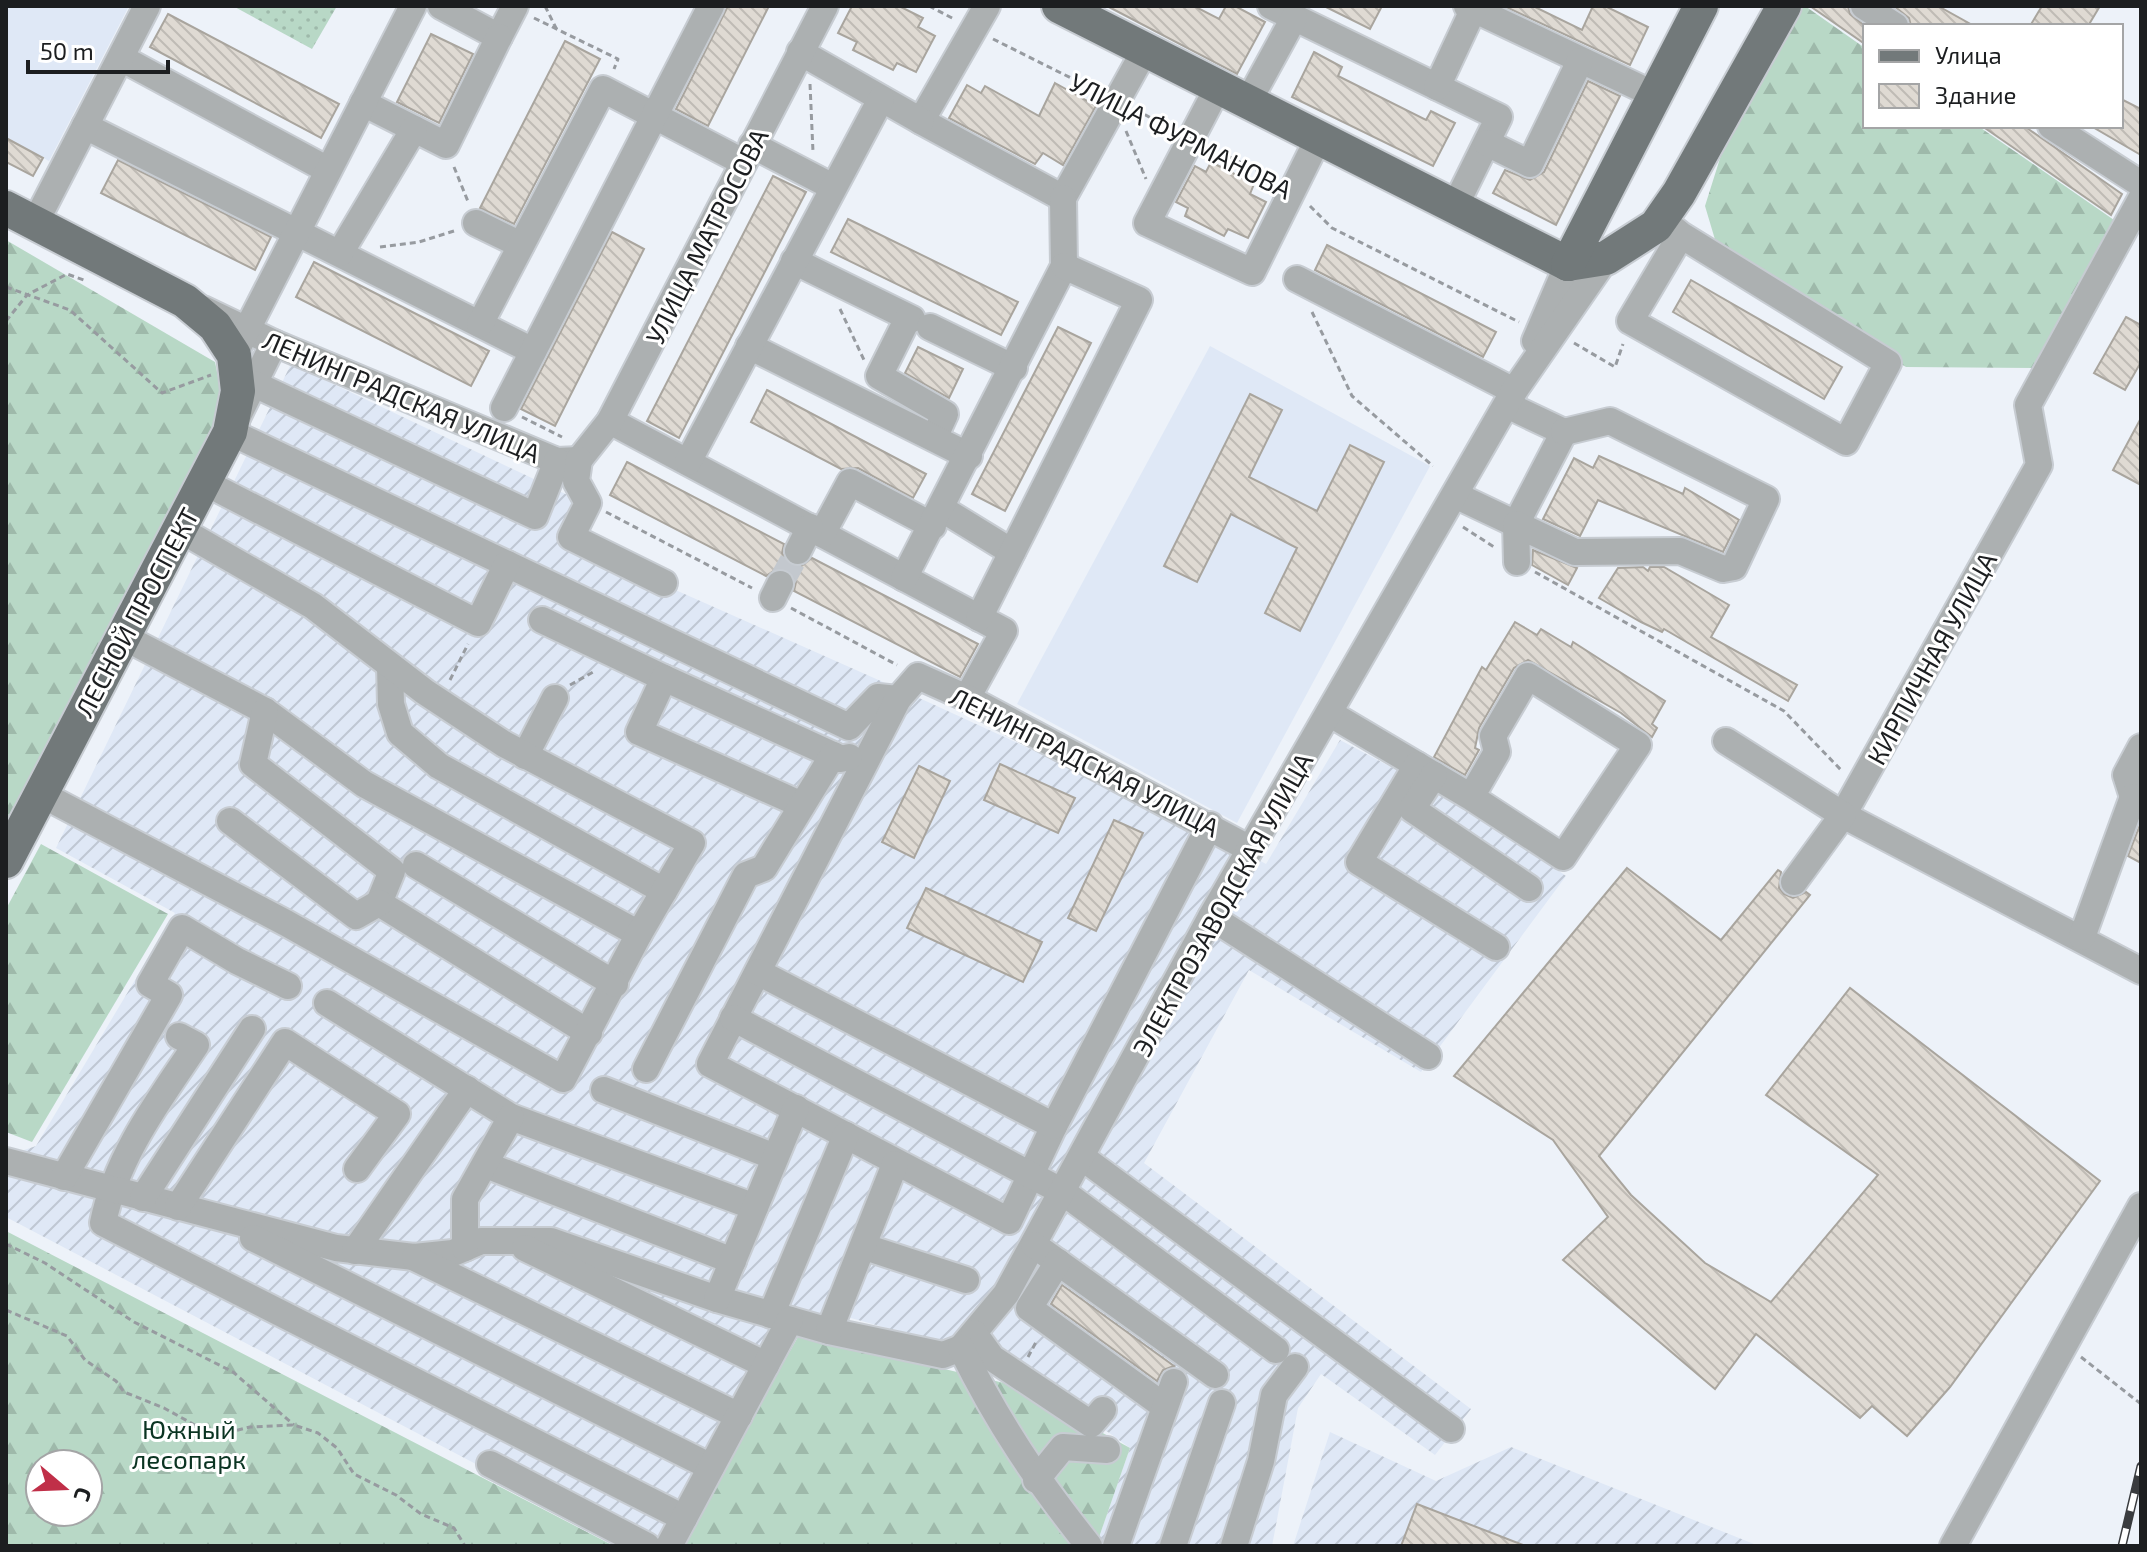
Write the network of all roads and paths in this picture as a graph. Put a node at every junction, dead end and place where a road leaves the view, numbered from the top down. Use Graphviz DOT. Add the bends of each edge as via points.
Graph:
graph roads {
  1 [pos="147,6"];
  2 [pos="413,6"];
  3 [pos="430,6"];
  4 [pos="441,6"];
  5 [pos="545,6"];
  6 [pos="711,6"];
  7 [pos="825,6"];
  8 [pos="929,6"];
  9 [pos="987,6"];
  10 [pos="1059,6"];
  11 [pos="1701,6"];
  12 [pos="1784,6"];
  13 [pos="1864,6"];
  14 [pos="514,7"];
  15 [pos="1472,7"];
  16 [pos="1283,12"];
  17 [pos="1892,24"];
  18 [pos="974,29"];
  19 [pos="557,30"];
  20 [pos="499,37"];
  21 [pos="1145,50"];
  22 [pos="800,52"];
  23 [pos="121,58"];
  24 [pos="1580,61"];
  25 [pos="1437,87"];
  26 [pos="603,89"];
  27 [pos="1233,94"];
  28 [pos="1655,95"];
  29 [pos="881,99"];
  30 [pos="1117,105"];
  31 [pos="369,107"];
  32 [pos="653,116"];
  33 [pos="921,121"];
  34 [pos="85,126"];
  35 [pos="2054,128"];
  36 [pos="414,129"];
  37 [pos="1319,137"];
  38 [pos="1191,138"];
  39 [pos="1487,143"];
  40 [pos="446,145"];
  41 [pos="748,154"];
  42 [pos="328,170"];
  43 [pos="823,182"];
  44 [pos="2141,184"];
  45 [pos="1293,189"];
  46 [pos="1462,192"];
  47 [pos="1063,198"];
  48 [pos="2141,199"];
  49 [pos="1157,205"];
  50 [pos="20,216"];
  51 [pos="476,223"];
  52 [pos="1668,230"];
  53 [pos="296,232"];
  54 [pos="521,245"];
  55 [pos="379,247"];
  56 [pos="340,253"];
  57 [pos="1606,258"];
  58 [pos="794,261"];
  59 [pos="1568,264"];
  60 [pos="1064,266"];
  61 [pos="1297,279"];
  62 [pos="836,282"];
  63 [pos="96,284"];
  64 [pos="6,287"];
  65 [pos="27,295"];
  66 [pos="6,321"];
  67 [pos="1630,321"];
  68 [pos="917,322"];
  69 [pos="480,324"];
  70 [pos="1548,329"];
  71 [pos="274,343"];
  72 [pos="749,346"];
  73 [pos="533,351"];
  74 [pos="230,353"];
  75 [pos="1014,368"];
  76 [pos="879,376"];
  77 [pos="254,384"];
  78 [pos="1510,398"];
  79 [pos="504,408"];
  80 [pos="610,421"];
  81 [pos="230,432"];
  82 [pos="1564,432"];
  83 [pos="934,438"];
  84 [pos="969,456"];
  85 [pos="575,457"];
  86 [pos="688,462"];
  87 [pos="1433,466"];
  88 [pos="204,482"];
  89 [pos="1455,495"];
  90 [pos="937,518"];
  91 [pos="1516,524"];
  92 [pos="1463,527"];
  93 [pos="179,529"];
  94 [pos="816,531"];
  95 [pos="798,551"];
  96 [pos="1012,552"];
  97 [pos="1517,562"];
  98 [pos="507,564"];
  99 [pos="904,578"];
  100 [pos="664,583"];
  101 [pos="979,618"];
  102 [pos="542,620"];
  103 [pos="478,623"];
  104 [pos="122,636"];
  105 [pos="390,666"];
  106 [pos="601,668"];
  107 [pos="664,678"];
  108 [pos="555,698"];
  109 [pos="967,698"];
  110 [pos="898,699"];
  111 [pos="440,702"];
  112 [pos="265,711"];
  113 [pos="1329,713"];
  114 [pos="1726,741"];
  115 [pos="2141,747"];
  116 [pos="872,751"];
  117 [pos="833,755"];
  118 [pos="525,756"];
  119 [pos="1425,770"];
  120 [pos="1859,787"];
  121 [pos="41,794"];
  122 [pos="1471,797"];
  123 [pos="2137,799"];
  124 [pos="802,805"];
  125 [pos="1843,815"];
  126 [pos="230,821"];
  127 [pos="1210,825"];
  128 [pos="1250,849"];
  129 [pos="6,861"];
  130 [pos="416,865"];
  131 [pos="1794,882"];
  132 [pos="1529,888"];
  133 [pos="664,891"];
  134 [pos="379,903"];
  135 [pos="1211,917"];
  136 [pos="639,934"];
  137 [pos="2082,937"];
  138 [pos="1496,947"];
  139 [pos="2141,971"];
  140 [pos="758,972"];
  141 [pos="1128,983"];
  142 [pos="615,984"];
  143 [pos="288,986"];
  144 [pos="327,1003"];
  145 [pos="1163,1008"];
  146 [pos="733,1018"];
  147 [pos="252,1029"];
  148 [pos="589,1033"];
  149 [pos="179,1036"];
  150 [pos="1428,1056"];
  151 [pos="646,1069"];
  152 [pos="467,1089"];
  153 [pos="604,1090"];
  154 [pos="796,1108"];
  155 [pos="511,1117"];
  156 [pos="1054,1126"];
  157 [pos="846,1135"];
  158 [pos="775,1157"];
  159 [pos="1083,1158"];
  160 [pos="6,1161"];
  161 [pos="895,1164"];
  162 [pos="486,1165"];
  163 [pos="357,1169"];
  164 [pos="1030,1174"];
  165 [pos="64,1177"];
  166 [pos="110,1189"];
  167 [pos="1063,1192"];
  168 [pos="143,1198"];
  169 [pos="2141,1206"];
  170 [pos="178,1207"];
  171 [pos="755,1207"];
  172 [pos="207,1215"];
  173 [pos="508,1240"];
  174 [pos="6,1244"];
  175 [pos="1034,1245"];
  176 [pos="865,1247"];
  177 [pos="465,1248"];
  178 [pos="355,1251"];
  179 [pos="414,1257"];
  180 [pos="733,1261"];
  181 [pos="1058,1262"];
  182 [pos="966,1280"];
  183 [pos="717,1299"];
  184 [pos="6,1310"];
  185 [pos="780,1317"];
  186 [pos="1048,1322"];
  187 [pos="829,1331"];
  188 [pos="968,1341"];
  189 [pos="2065,1345"];
  190 [pos="766,1365"];
  191 [pos="1215,1375"];
  192 [pos="1029,1381"];
  193 [pos="1222,1403"];
  194 [pos="2141,1404"];
  195 [pos="1103,1410"];
  196 [pos="739,1416"];
  197 [pos="294,1425"];
  198 [pos="1451,1429"];
  199 [pos="1107,1450"];
  200 [pos="490,1464"];
  201 [pos="711,1467"];
  202 [pos="1036,1480"];
  203 [pos="684,1518"];
  204 [pos="465,1546"];
  205 [pos="647,1546"];
  206 [pos="669,1546"];
  207 [pos="1089,1546"];
  208 [pos="1116,1546"];
  209 [pos="1173,1546"];
  210 [pos="1234,1546"];
  211 [pos="1953,1546"];
  1 -- 23 [label="street"];
  2 -- 31 [label="street"];
  3 -- 31 [label="street"];
  4 -- 20 [label="street"];
  5 -- 19 [label="path"];
  6 -- 32 [label="street"];
  7 -- 22 [label="street, УЛИЦА МАТРОСОВА"];
  8 -- 18 [label="path, УЛИЦА ФУРМАНОВА"];
  9 -- 18 [label="street"];
  10 -- 21 [label="main road"];
  11 -- 28 [label="main road, ЭЛЕКТРОЗАВОДСКАЯ УЛИЦА"];
  12 -- 52 [label="main road, ЭЛЕКТРОЗАВОДСКАЯ УЛИЦА" via="1679,193"];
  13 -- 17 [label="street"];
  14 -- 19 [label="path"];
  14 -- 20 [label="street"];
  15 -- 24 [label="street"];
  15 -- 25 [label="street"];
  16 -- 25 [label="street"];
  16 -- 27 [label="street"];
  18 -- 30 [label="path, УЛИЦА ФУРМАНОВА"];
  18 -- 33 [label="street"];
  19 -- 26 [label="path" via="618,59"];
  20 -- 40 [label="street"];
  21 -- 27 [label="main road"];
  21 -- 30 [label="street"];
  22 -- 29 [label="street"];
  22 -- 41 [label="street, УЛИЦА МАТРОСОВА"];
  22 -- 43 [label="path" via="809,64"];
  23 -- 34 [label="street"];
  23 -- 42 [label="street"];
  24 -- 28 [label="street"];
  24 -- 39 [label="street" via="1530,164"];
  25 -- 39 [label="street" via="1499,117"];
  26 -- 32 [label="street"];
  26 -- 54 [label="street"];
  27 -- 37 [label="main road"];
  27 -- 38 [label="street"];
  28 -- 59 [label="main road, ЭЛЕКТРОЗАВОДСКАЯ УЛИЦА"];
  29 -- 33 [label="street"];
  29 -- 43 [label="street"];
  30 -- 38 [label="path, УЛИЦА ФУРМАНОВА"];
  30 -- 47 [label="street"];
  30 -- 49 [label="path"];
  31 -- 36 [label="street"];
  31 -- 42 [label="street"];
  32 -- 41 [label="street"];
  32 -- 73 [label="street"];
  33 -- 47 [label="street"];
  34 -- 50 [label="street"];
  34 -- 53 [label="street"];
  35 -- 44 [label="street"];
  36 -- 40 [label="street"];
  36 -- 56 [label="street"];
  37 -- 45 [label="street"];
  37 -- 59 [label="main road"];
  38 -- 45 [label="path, УЛИЦА ФУРМАНОВА"];
  38 -- 49 [label="street"];
  39 -- 46 [label="street"];
  40 -- 51 [label="path"];
  41 -- 43 [label="street"];
  41 -- 80 [label="street, УЛИЦА МАТРОСОВА"];
  42 -- 53 [label="street"];
  43 -- 58 [label="street"];
  45 -- 49 [label="street" via="1252,272 1147,223"];
  45 -- 70 [label="path, УЛИЦА ФУРМАНОВА" via="1332,228 1510,320"];
  47 -- 60 [label="street"];
  48 -- 120 [label="street, КИРПИЧНАЯ УЛИЦА" via="2028,405 2039,465"];
  50 -- 74 [label="main road, ЛЕНИНГРАДСКАЯ УЛИЦА" via="185,301 215,326"];
  51 -- 54 [label="street"];
  51 -- 55 [label="path" via="419,242"];
  52 -- 57 [label="main road, ЭЛЕКТРОЗАВОДСКАЯ УЛИЦА"];
  52 -- 67 [label="street"];
  52 -- 67 [label="street" via="1888,363 1846,442"];
  53 -- 56 [label="street"];
  53 -- 74 [label="street"];
  54 -- 69 [label="street"];
  56 -- 69 [label="street"];
  57 -- 59 [label="main road, ЭЛЕКТРОЗАВОДСКАЯ УЛИЦА"];
  57 -- 70 [label="street, ЭЛЕКТРОЗАВОДСКАЯ УЛИЦА"];
  58 -- 62 [label="street"];
  58 -- 72 [label="street"];
  59 -- 70 [label="street, ЭЛЕКТРОЗАВОДСКАЯ УЛИЦА"];
  60 -- 75 [label="street"];
  60 -- 96 [label="street" via="1139,300"];
  61 -- 78 [label="street"];
  61 -- 87 [label="path" via="1352,396"];
  62 -- 68 [label="street"];
  62 -- 76 [label="path" via="837,303 855,343"];
  63 -- 65 [label="path" via="67,274"];
  64 -- 65 [label="path"];
  65 -- 66 [label="path"];
  65 -- 74 [label="path" via="70,310 162,393"];
  67 -- 70 [label="path, УЛИЦА ФУРМАНОВА" via="1615,367"];
  68 -- 75 [label="street"];
  68 -- 76 [label="street"];
  69 -- 73 [label="street"];
  70 -- 78 [label="street, ЭЛЕКТРОЗАВОДСКАЯ УЛИЦА"];
  71 -- 74 [label="street, ЛЕНИНГРАДСКАЯ УЛИЦА"];
  71 -- 77 [label="street"];
  71 -- 85 [label="street, ЛЕНИНГРАДСКАЯ УЛИЦА"];
  72 -- 83 [label="street"];
  72 -- 86 [label="street"];
  73 -- 79 [label="street"];
  74 -- 81 [label="main road, ЛЕСНОЙ ПРОСПЕКТ" via="238,391"];
  75 -- 84 [label="street"];
  76 -- 83 [label="street" via="945,414"];
  77 -- 81 [label="street"];
  77 -- 85 [label="street, УЛИЦА МАТРОСОВА" via="535,516"];
  78 -- 82 [label="street"];
  78 -- 89 [label="street, ЭЛЕКТРОЗАВОДСКАЯ УЛИЦА"];
  79 -- 85 [label="path"];
  80 -- 85 [label="street, УЛИЦА МАТРОСОВА"];
  80 -- 86 [label="street"];
  81 -- 88 [label="main road, ЛЕСНОЙ ПРОСПЕКТ"];
  81 -- 98 [label="street"];
  82 -- 91 [label="street"];
  82 -- 91 [label="street" via="1610,421 1766,499 1734,567 1723,569 1680,551 1575,552"];
  83 -- 84 [label="street"];
  84 -- 90 [label="street"];
  85 -- 100 [label="street, ЛЕНИНГРАДСКАЯ УЛИЦА" via="576,481 588,503 571,537"];
  86 -- 94 [label="street"];
  88 -- 93 [label="main road, ЛЕСНОЙ ПРОСПЕКТ"];
  88 -- 103 [label="street"];
  89 -- 91 [label="street"];
  89 -- 113 [label="street, ЭЛЕКТРОЗАВОДСКАЯ УЛИЦА"];
  90 -- 94 [label="street" via="850,482"];
  90 -- 96 [label="street"];
  90 -- 99 [label="street"];
  91 -- 97 [label="street"];
  92 -- 97 [label="path"];
  93 -- 104 [label="main road, ЛЕСНОЙ ПРОСПЕКТ"];
  93 -- 105 [label="street" via="313,606"];
  94 -- 95 [label="street"];
  94 -- 99 [label="street"];
  96 -- 101 [label="street"];
  97 -- 120 [label="path" via="1784,711"];
  98 -- 103 [label="street"];
  98 -- 110 [label="street" via="849,727 878,697"];
  99 -- 101 [label="street"];
  101 -- 109 [label="street" via="1004,631"];
  102 -- 107 [label="street"];
  103 -- 111 [label="path"];
  104 -- 112 [label="street"];
  104 -- 121 [label="main road, ЛЕСНОЙ ПРОСПЕКТ"];
  105 -- 111 [label="street"];
  105 -- 133 [label="street" via="391,704 400,733 439,766"];
  106 -- 108 [label="path"];
  107 -- 117 [label="street"];
  107 -- 124 [label="street" via="639,732"];
  108 -- 118 [label="street"];
  109 -- 110 [label="street, ЛЕНИНГРАДСКАЯ УЛИЦА" via="918,676"];
  109 -- 127 [label="street, ЛЕНИНГРАДСКАЯ УЛИЦА"];
  110 -- 116 [label="street"];
  111 -- 118 [label="street"];
  112 -- 134 [label="street" via="253,764 392,871"];
  112 -- 136 [label="street" via="364,784"];
  113 -- 119 [label="street"];
  113 -- 128 [label="street, ЭЛЕКТРОЗАВОДСКАЯ УЛИЦА"];
  114 -- 125 [label="street"];
  115 -- 123 [label="street" via="2126,775"];
  116 -- 117 [label="street" via="841,759"];
  116 -- 140 [label="street"];
  117 -- 124 [label="street"];
  118 -- 133 [label="street" via="692,843"];
  119 -- 122 [label="street"];
  119 -- 132 [label="street" via="1412,809"];
  119 -- 138 [label="street" via="1359,862"];
  120 -- 125 [label="street, КИРПИЧНАЯ УЛИЦА"];
  121 -- 129 [label="main road, ЛЕСНОЙ ПРОСПЕКТ"];
  121 -- 148 [label="street" via="286,923 563,1079"];
  122 -- 122 [label="street" via="1497,752 1493,736 1528,676 1638,745 1563,857"];
  123 -- 137 [label="street"];
  124 -- 151 [label="street" via="764,868 746,875"];
  125 -- 131 [label="street, КИРПИЧНАЯ УЛИЦА"];
  125 -- 137 [label="street"];
  126 -- 134 [label="street" via="356,916"];
  127 -- 128 [label="street, ЛЕНИНГРАДСКАЯ УЛИЦА"];
  127 -- 141 [label="street"];
  128 -- 135 [label="street, ЭЛЕКТРОЗАВОДСКАЯ УЛИЦА"];
  130 -- 142 [label="street"];
  133 -- 136 [label="street"];
  134 -- 148 [label="street"];
  135 -- 145 [label="street, ЭЛЕКТРОЗАВОДСКАЯ УЛИЦА"];
  135 -- 150 [label="street"];
  136 -- 142 [label="street"];
  137 -- 139 [label="street"];
  140 -- 146 [label="street"];
  140 -- 156 [label="street"];
  141 -- 145 [label="street"];
  141 -- 156 [label="street"];
  142 -- 148 [label="street"];
  143 -- 165 [label="street" via="182,928 150,984 169,995"];
  144 -- 152 [label="street"];
  145 -- 159 [label="street, ЭЛЕКТРОЗАВОДСКАЯ УЛИЦА"];
  146 -- 154 [label="street" via="710,1064"];
  146 -- 164 [label="street"];
  147 -- 168 [label="street"];
  149 -- 166 [label="street" via="196,1045"];
  152 -- 155 [label="street"];
  152 -- 178 [label="street"];
  153 -- 158 [label="street"];
  154 -- 157 [label="street"];
  154 -- 158 [label="street"];
  155 -- 162 [label="street"];
  155 -- 171 [label="street"];
  156 -- 164 [label="street"];
  157 -- 161 [label="street"];
  157 -- 185 [label="street"];
  158 -- 171 [label="street"];
  159 -- 167 [label="street, ЭЛЕКТРОЗАВОДСКАЯ УЛИЦА"];
  159 -- 198 [label="street"];
  160 -- 165 [label="street"];
  161 -- 164 [label="street" via="1009,1221"];
  161 -- 176 [label="street"];
  162 -- 177 [label="street" via="465,1199"];
  162 -- 180 [label="street"];
  163 -- 170 [label="street" via="397,1114 285,1042"];
  164 -- 167 [label="street"];
  165 -- 166 [label="street"];
  166 -- 168 [label="street"];
  166 -- 203 [label="street" via="103,1223"];
  167 -- 175 [label="street, ЭЛЕКТРОЗАВОДСКАЯ УЛИЦА"];
  167 -- 210 [label="street" via="1286,1359"];
  168 -- 170 [label="street"];
  169 -- 189 [label="street"];
  170 -- 172 [label="street"];
  171 -- 180 [label="street"];
  172 -- 178 [label="street"];
  172 -- 201 [label="street"];
  173 -- 177 [label="street"];
  173 -- 183 [label="street" via="551,1241"];
  173 -- 190 [label="street"];
  174 -- 197 [label="path" via="45,1263 134,1322 233,1372"];
  175 -- 181 [label="street"];
  175 -- 188 [label="street, ЭЛЕКТРОЗАВОДСКАЯ УЛИЦА" via="1006,1294"];
  176 -- 182 [label="street"];
  176 -- 187 [label="street"];
  177 -- 179 [label="street"];
  178 -- 179 [label="street"];
  179 -- 196 [label="street"];
  180 -- 183 [label="street"];
  181 -- 186 [label="street" via="1029,1308"];
  181 -- 191 [label="street"];
  183 -- 185 [label="street"];
  184 -- 197 [label="path" via="67,1336 85,1360 124,1392 202,1429 222,1434"];
  185 -- 187 [label="street"];
  185 -- 190 [label="street"];
  186 -- 192 [label="path" via="1028,1355"];
  186 -- 208 [label="street" via="1166,1392"];
  187 -- 188 [label="street" via="943,1355"];
  188 -- 192 [label="street"];
  188 -- 202 [label="street" via="994,1415"];
  189 -- 194 [label="path"];
  189 -- 211 [label="street"];
  190 -- 196 [label="street"];
  192 -- 195 [label="street" via="1091,1424"];
  193 -- 209 [label="street"];
  196 -- 201 [label="street"];
  197 -- 204 [label="path" via="318,1433 337,1448 354,1474 454,1528"];
  199 -- 202 [label="street" via="1063,1447"];
  200 -- 205 [label="street"];
  201 -- 203 [label="street"];
  202 -- 207 [label="street"];
  203 -- 206 [label="street"];
}
